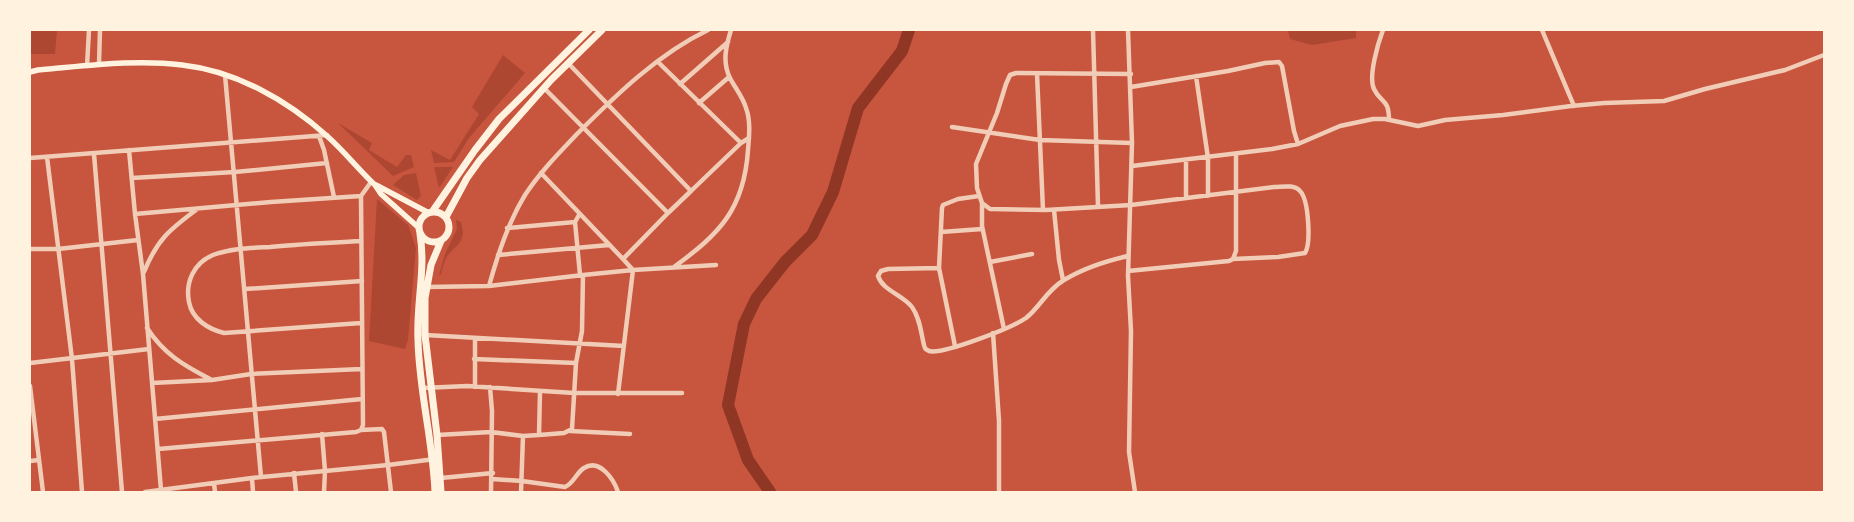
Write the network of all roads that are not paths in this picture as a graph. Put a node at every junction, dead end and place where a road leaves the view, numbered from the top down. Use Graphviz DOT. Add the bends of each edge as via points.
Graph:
graph roads {
  1 [pos="88,30"];
  2 [pos="100,30"];
  3 [pos="589,30"];
  4 [pos="602,30"];
  5 [pos="708,30"];
  6 [pos="731,30"];
  7 [pos="1093,30"];
  8 [pos="1128,30"];
  9 [pos="1383,30"];
  10 [pos="1542,30"];
  11 [pos="728,42"];
  12 [pos="1824,54"];
  13 [pos="658,62"];
  14 [pos="568,63"];
  15 [pos="100,64"];
  16 [pos="87,66"];
  17 [pos="30,67"];
  18 [pos="38,70"];
  19 [pos="30,72"];
  20 [pos="1037,74"];
  21 [pos="1094,74"];
  22 [pos="1131,74"];
  23 [pos="225,75"];
  24 [pos="729,76"];
  25 [pos="1196,76"];
  26 [pos="680,84"];
  27 [pos="1132,86"];
  28 [pos="544,88"];
  29 [pos="607,103"];
  30 [pos="699,103"];
  31 [pos="1574,106"];
  32 [pos="1389,120"];
  33 [pos="584,128"];
  34 [pos="952,128"];
  35 [pos="989,133"];
  36 [pos="319,136"];
  37 [pos="327,136"];
  38 [pos="749,138"];
  39 [pos="1040,140"];
  40 [pos="232,142"];
  41 [pos="1097,142"];
  42 [pos="740,143"];
  43 [pos="1132,143"];
  44 [pos="1298,144"];
  45 [pos="129,150"];
  46 [pos="94,154"];
  47 [pos="1236,155"];
  48 [pos="47,157"];
  49 [pos="30,158"];
  50 [pos="1208,158"];
  51 [pos="1186,160"];
  52 [pos="327,163"];
  53 [pos="1132,166"];
  54 [pos="235,172"];
  55 [pos="541,173"];
  56 [pos="132,178"];
  57 [pos="373,183"];
  58 [pos="691,190"];
  59 [pos="1236,192"];
  60 [pos="361,196"];
  61 [pos="979,196"];
  62 [pos="1208,196"];
  63 [pos="334,197"];
  64 [pos="1186,198"];
  65 [pos="982,203"];
  66 [pos="237,205"];
  67 [pos="1131,205"];
  68 [pos="1098,206"];
  69 [pos="197,209"];
  70 [pos="1043,210"];
  71 [pos="1054,210"];
  72 [pos="431,212"];
  73 [pos="668,213"];
  74 [pos="135,214"];
  75 [pos="579,215"];
  76 [pos="446,218"];
  77 [pos="575,222"];
  78 [pos="507,228"];
  79 [pos="982,229"];
  80 [pos="420,231"];
  81 [pos="941,232"];
  82 [pos="138,240"];
  83 [pos="362,241"];
  84 [pos="441,241"];
  85 [pos="101,244"];
  86 [pos="609,245"];
  87 [pos="577,248"];
  88 [pos="30,249"];
  89 [pos="58,249"];
  90 [pos="241,249"];
  91 [pos="1032,254"];
  92 [pos="498,255"];
  93 [pos="1128,256"];
  94 [pos="623,258"];
  95 [pos="1233,259"];
  96 [pos="990,262"];
  97 [pos="716,265"];
  98 [pos="672,268"];
  99 [pos="940,268"];
  100 [pos="633,270"];
  101 [pos="1128,272"];
  102 [pos="144,274"];
  103 [pos="582,275"];
  104 [pos="1063,280"];
  105 [pos="362,281"];
  106 [pos="489,286"];
  107 [pos="426,287"];
  108 [pos="245,289"];
  109 [pos="361,322"];
  110 [pos="147,327"];
  111 [pos="1004,329"];
  112 [pos="248,330"];
  113 [pos="993,334"];
  114 [pos="425,335"];
  115 [pos="475,338"];
  116 [pos="580,344"];
  117 [pos="624,346"];
  118 [pos="955,346"];
  119 [pos="150,350"];
  120 [pos="111,354"];
  121 [pos="72,359"];
  122 [pos="474,359"];
  123 [pos="30,363"];
  124 [pos="576,363"];
  125 [pos="362,369"];
  126 [pos="251,374"];
  127 [pos="212,380"];
  128 [pos="152,383"];
  129 [pos="30,386"];
  130 [pos="431,387"];
  131 [pos="475,387"];
  132 [pos="490,387"];
  133 [pos="423,388"];
  134 [pos="540,392"];
  135 [pos="574,393"];
  136 [pos="682,393"];
  137 [pos="618,394"];
  138 [pos="362,400"];
  139 [pos="255,410"];
  140 [pos="155,419"];
  141 [pos="32,426"];
  142 [pos="361,430"];
  143 [pos="570,431"];
  144 [pos="491,432"];
  145 [pos="322,434"];
  146 [pos="630,434"];
  147 [pos="437,435"];
  148 [pos="539,435"];
  149 [pos="523,436"];
  150 [pos="257,441"];
  151 [pos="158,449"];
  152 [pos="435,458"];
  153 [pos="39,460"];
  154 [pos="30,461"];
  155 [pos="388,466"];
  156 [pos="325,471"];
  157 [pos="294,473"];
  158 [pos="492,473"];
  159 [pos="261,477"];
  160 [pos="252,478"];
  161 [pos="441,478"];
  162 [pos="492,479"];
  163 [pos="522,481"];
  164 [pos="214,483"];
  165 [pos="163,491"];
  166 [pos="43,492"];
  167 [pos="82,492"];
  168 [pos="122,492"];
  169 [pos="145,492"];
  170 [pos="215,492"];
  171 [pos="253,492"];
  172 [pos="296,492"];
  173 [pos="324,492"];
  174 [pos="391,492"];
  175 [pos="435,492"];
  176 [pos="441,492"];
  177 [pos="491,492"];
  178 [pos="522,492"];
  179 [pos="618,492"];
  180 [pos="999,492"];
  181 [pos="1133,492"];
  1 -- 16 [label="street"];
  2 -- 15 [label="street"];
  3 -- 72 [label="main road" via="499,119"];
  4 -- 14 [label="main road"];
  5 -- 13 [label="street" via="688,39"];
  6 -- 11 [label="street"];
  7 -- 21 [label="street"];
  8 -- 22 [label="street"];
  9 -- 32 [label="street" via="1372,84 1388,107"];
  10 -- 31 [label="street"];
  11 -- 24 [label="street" via="725,61"];
  11 -- 26 [label="street"];
  12 -- 31 [label="street" via="1785,70 1673,100"];
  13 -- 26 [label="street"];
  13 -- 29 [label="street"];
  14 -- 28 [label="main road"];
  14 -- 29 [label="street"];
  15 -- 16 [label="main road"];
  15 -- 23 [label="main road" via="180,64"];
  16 -- 18 [label="main road"];
  17 -- 18 [label="main road"];
  18 -- 19 [label="main road"];
  20 -- 21 [label="street"];
  20 -- 35 [label="street" via="1010,75"];
  20 -- 39 [label="street"];
  21 -- 22 [label="street"];
  21 -- 41 [label="street"];
  22 -- 27 [label="street"];
  23 -- 37 [label="main road" via="284,102"];
  23 -- 40 [label="street"];
  24 -- 30 [label="street"];
  24 -- 38 [label="street" via="746,108"];
  25 -- 27 [label="street"];
  25 -- 44 [label="street" via="1279,62"];
  25 -- 50 [label="street"];
  26 -- 30 [label="street"];
  27 -- 43 [label="street"];
  28 -- 33 [label="street"];
  28 -- 76 [label="main road" via="480,160"];
  29 -- 33 [label="street"];
  29 -- 58 [label="street"];
  30 -- 42 [label="street"];
  31 -- 32 [label="street" via="1418,126"];
  32 -- 44 [label="street" via="1373,119 1347,124"];
  33 -- 55 [label="street"];
  33 -- 73 [label="street"];
  34 -- 35 [label="street"];
  35 -- 39 [label="street"];
  35 -- 61 [label="street" via="976,164"];
  36 -- 37 [label="street"];
  36 -- 40 [label="street"];
  36 -- 52 [label="street"];
  37 -- 57 [label="main road"];
  38 -- 42 [label="street"];
  38 -- 98 [label="street" via="744,179 726,220 711,238"];
  39 -- 41 [label="street"];
  39 -- 70 [label="street"];
  40 -- 45 [label="street"];
  40 -- 54 [label="street"];
  41 -- 43 [label="street"];
  41 -- 68 [label="street"];
  42 -- 58 [label="street"];
  43 -- 53 [label="street"];
  44 -- 47 [label="street"];
  45 -- 46 [label="street"];
  45 -- 56 [label="street"];
  46 -- 48 [label="street"];
  46 -- 85 [label="street"];
  47 -- 50 [label="street"];
  47 -- 59 [label="street"];
  48 -- 49 [label="street"];
  48 -- 89 [label="street"];
  50 -- 51 [label="street"];
  50 -- 62 [label="street"];
  51 -- 53 [label="street"];
  51 -- 64 [label="street"];
  52 -- 54 [label="street"];
  52 -- 63 [label="street"];
  53 -- 67 [label="street"];
  54 -- 56 [label="street"];
  54 -- 66 [label="street"];
  55 -- 75 [label="street"];
  55 -- 78 [label="street"];
  56 -- 74 [label="street"];
  57 -- 60 [label="street"];
  57 -- 72 [label="main road"];
  57 -- 80 [label="main road"];
  58 -- 73 [label="street"];
  59 -- 62 [label="street"];
  59 -- 95 [label="street" via="1236,251"];
  59 -- 95 [label="street" via="1289,186 1299,190 1306,201 1308,243 1305,253 1300,255"];
  60 -- 63 [label="street"];
  60 -- 83 [label="street"];
  61 -- 65 [label="street"];
  61 -- 81 [label="street" via="958,198 943,205"];
  62 -- 64 [label="street"];
  63 -- 66 [label="street"];
  64 -- 67 [label="street"];
  65 -- 70 [label="street" via="990,209"];
  65 -- 79 [label="street"];
  66 -- 69 [label="street"];
  66 -- 90 [label="street"];
  67 -- 68 [label="street"];
  67 -- 93 [label="street"];
  68 -- 71 [label="street"];
  69 -- 74 [label="street"];
  69 -- 102 [label="street" via="168,232 154,249"];
  70 -- 71 [label="street"];
  71 -- 104 [label="street"];
  72 -- 76 [label="main road"];
  72 -- 80 [label="main road" via="421,220"];
  73 -- 94 [label="street"];
  74 -- 82 [label="street"];
  75 -- 77 [label="street"];
  75 -- 86 [label="street"];
  76 -- 84 [label="main road" via="450,231"];
  77 -- 78 [label="street"];
  77 -- 87 [label="street"];
  78 -- 92 [label="street"];
  79 -- 81 [label="street"];
  79 -- 96 [label="street"];
  80 -- 84 [label="main road" via="428,241"];
  80 -- 133 [label="main road" via="423,258 418,342"];
  81 -- 99 [label="street"];
  82 -- 85 [label="street"];
  82 -- 102 [label="street"];
  83 -- 90 [label="street"];
  83 -- 105 [label="street"];
  84 -- 107 [label="main road"];
  85 -- 89 [label="street"];
  85 -- 120 [label="street"];
  86 -- 87 [label="street"];
  86 -- 94 [label="street"];
  87 -- 92 [label="street"];
  87 -- 103 [label="street"];
  88 -- 89 [label="street"];
  89 -- 121 [label="street"];
  90 -- 108 [label="street"];
  90 -- 112 [label="street" via="214,255 198,266 191,277 188,294 189,305 202,323 224,333"];
  91 -- 96 [label="street"];
  92 -- 106 [label="street"];
  93 -- 101 [label="street"];
  93 -- 104 [label="street" via="1087,268"];
  94 -- 100 [label="street"];
  95 -- 101 [label="street"];
  96 -- 111 [label="street"];
  97 -- 98 [label="street"];
  98 -- 100 [label="street"];
  99 -- 118 [label="street"];
  99 -- 118 [label="street" via="888,269 878,276 885,288 913,308 925,348 935,351"];
  100 -- 103 [label="street"];
  100 -- 117 [label="street"];
  101 -- 181 [label="street" via="1129,452"];
  102 -- 110 [label="street"];
  103 -- 106 [label="street"];
  103 -- 116 [label="street"];
  104 -- 111 [label="street" via="1046,293 1025,318"];
  105 -- 108 [label="street"];
  105 -- 109 [label="street"];
  106 -- 107 [label="street"];
  107 -- 114 [label="main road"];
  108 -- 112 [label="street"];
  109 -- 112 [label="street"];
  109 -- 125 [label="street"];
  110 -- 119 [label="street"];
  110 -- 127 [label="street" via="163,350 184,366"];
  111 -- 113 [label="street"];
  112 -- 126 [label="street"];
  113 -- 118 [label="street"];
  113 -- 180 [label="street" via="999,421"];
  114 -- 115 [label="street"];
  114 -- 130 [label="main road"];
  115 -- 116 [label="street"];
  115 -- 122 [label="street"];
  116 -- 117 [label="street"];
  116 -- 124 [label="street"];
  117 -- 137 [label="street"];
  119 -- 120 [label="street"];
  119 -- 128 [label="street"];
  120 -- 121 [label="street"];
  120 -- 168 [label="street"];
  121 -- 123 [label="street"];
  121 -- 167 [label="street"];
  122 -- 124 [label="street"];
  122 -- 131 [label="street"];
  124 -- 135 [label="street"];
  125 -- 126 [label="street"];
  125 -- 138 [label="street"];
  126 -- 127 [label="street"];
  126 -- 139 [label="street"];
  127 -- 128 [label="street"];
  128 -- 140 [label="street"];
  129 -- 141 [label="street"];
  130 -- 131 [label="street"];
  130 -- 133 [label="street"];
  130 -- 147 [label="main road"];
  131 -- 132 [label="street"];
  132 -- 134 [label="street"];
  132 -- 144 [label="street"];
  133 -- 152 [label="main road"];
  134 -- 135 [label="street"];
  134 -- 148 [label="street"];
  135 -- 137 [label="street"];
  135 -- 143 [label="street"];
  136 -- 137 [label="street"];
  138 -- 139 [label="street"];
  138 -- 142 [label="street"];
  139 -- 140 [label="street"];
  139 -- 150 [label="street"];
  140 -- 151 [label="street"];
  141 -- 153 [label="street"];
  142 -- 145 [label="street"];
  142 -- 155 [label="street" via="382,429"];
  143 -- 146 [label="street"];
  143 -- 148 [label="street"];
  144 -- 147 [label="street"];
  144 -- 149 [label="street"];
  144 -- 158 [label="street"];
  145 -- 150 [label="street"];
  145 -- 156 [label="street"];
  147 -- 152 [label="main road"];
  148 -- 149 [label="street"];
  149 -- 163 [label="street"];
  150 -- 151 [label="street"];
  150 -- 159 [label="street"];
  151 -- 165 [label="street"];
  152 -- 155 [label="street"];
  152 -- 161 [label="main road"];
  152 -- 175 [label="main road"];
  153 -- 154 [label="street"];
  153 -- 166 [label="street"];
  155 -- 156 [label="street"];
  155 -- 174 [label="street"];
  156 -- 157 [label="street"];
  156 -- 173 [label="street"];
  157 -- 159 [label="street"];
  157 -- 172 [label="street"];
  158 -- 161 [label="street"];
  158 -- 162 [label="street"];
  159 -- 160 [label="street"];
  160 -- 164 [label="street"];
  160 -- 171 [label="street"];
  161 -- 176 [label="main road"];
  162 -- 163 [label="street"];
  162 -- 177 [label="street"];
  163 -- 178 [label="street"];
  163 -- 179 [label="street" via="565,487 581,470 590,466 603,469 614,481"];
  164 -- 165 [label="street"];
  164 -- 170 [label="street"];
  165 -- 169 [label="street"];
}
